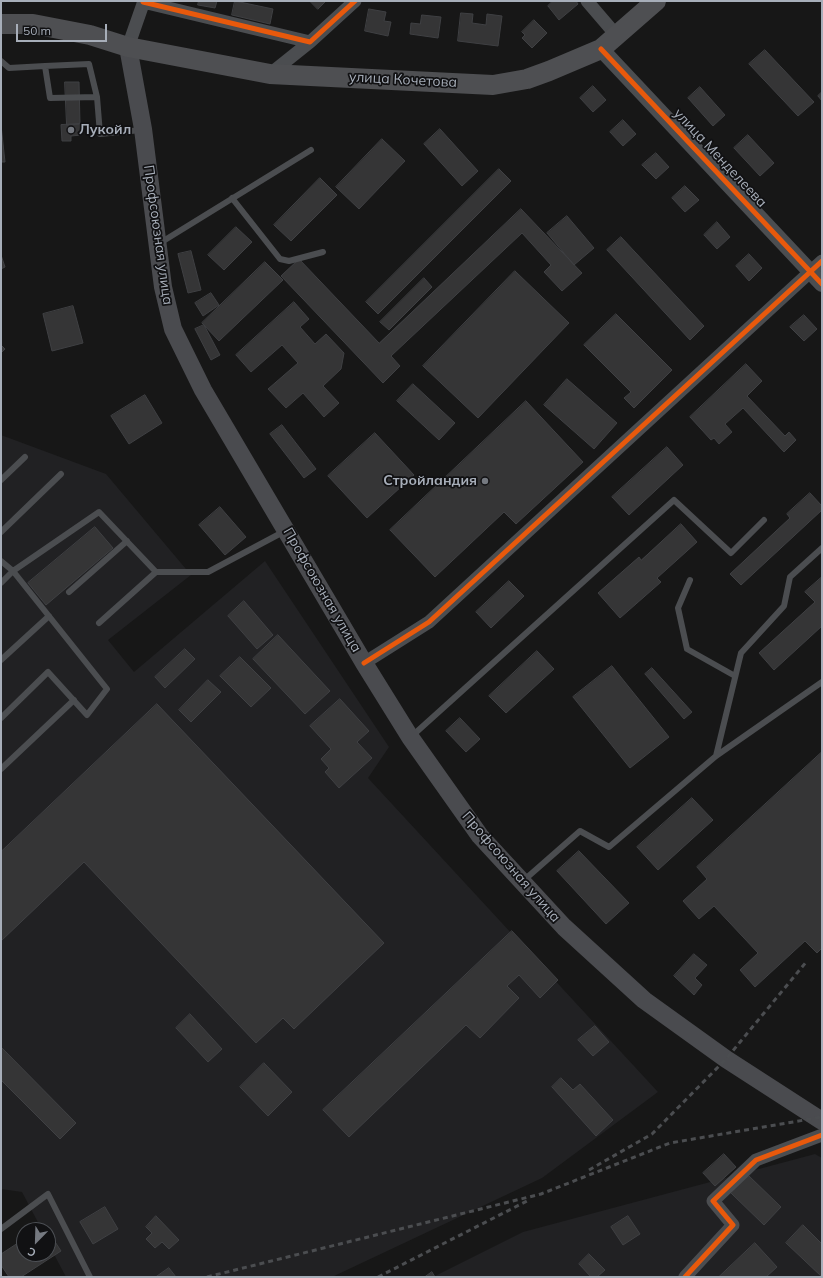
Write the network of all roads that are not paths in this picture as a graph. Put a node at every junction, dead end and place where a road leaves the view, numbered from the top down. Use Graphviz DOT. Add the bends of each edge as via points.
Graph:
graph roads {
  1 [pos="144,1"];
  2 [pos="355,1"];
  3 [pos="587,1"];
  4 [pos="656,1"];
  5 [pos="1,24"];
  6 [pos="617,36"];
  7 [pos="310,42"];
  8 [pos="128,47"];
  9 [pos="601,49"];
  10 [pos="1,61"];
  11 [pos="45,66"];
  12 [pos="270,74"];
  13 [pos="97,97"];
  14 [pos="143,129"];
  15 [pos="311,150"];
  16 [pos="232,198"];
  17 [pos="157,244"];
  18 [pos="323,252"];
  19 [pos="816,266"];
  20 [pos="822,284"];
  21 [pos="25,458"];
  22 [pos="61,474"];
  23 [pos="1,480"];
  24 [pos="764,520"];
  25 [pos="286,530"];
  26 [pos="1,532"];
  27 [pos="127,541"];
  28 [pos="822,548"];
  29 [pos="1,561"];
  30 [pos="13,571"];
  31 [pos="156,572"];
  32 [pos="690,580"];
  33 [pos="1,583"];
  34 [pos="69,592"];
  35 [pos="49,616"];
  36 [pos="99,622"];
  37 [pos="1,660"];
  38 [pos="364,663"];
  39 [pos="736,676"];
  40 [pos="822,682"];
  41 [pos="74,700"];
  42 [pos="1,718"];
  43 [pos="410,737"];
  44 [pos="716,756"];
  45 [pos="1,769"];
  46 [pos="522,882"];
  47 [pos="822,1121"];
  48 [pos="822,1135"];
  49 [pos="1,1230"];
  50 [pos="90,1277"];
  51 [pos="685,1277"];
  1 -- 7 [label="street"];
  1 -- 8 [label="street"];
  2 -- 7 [label="street"];
  3 -- 6 [label="street"];
  4 -- 6 [label="main road, улица Кочетова"];
  5 -- 8 [label="main road" via="40,26 90,35"];
  6 -- 9 [label="main road, улица Кочетова"];
  7 -- 12 [label="street"];
  8 -- 12 [label="main road, улица Кочетова"];
  8 -- 14 [label="main road, Профсоюзная улица"];
  9 -- 12 [label="main road, улица Кочетова" via="534,76 493,85"];
  9 -- 19 [label="street, улица Менделеева"];
  10 -- 11 [label="lane" via="9,68"];
  11 -- 13 [label="lane" via="89,64"];
  11 -- 13 [label="lane" via="50,98"];
  13 -- 14 [label="lane" via="100,134"];
  14 -- 17 [label="main road, Профсоюзная улица"];
  15 -- 16 [label="lane"];
  16 -- 17 [label="lane"];
  16 -- 18 [label="lane" via="280,259 289,261"];
  17 -- 25 [label="main road, Профсоюзная улица" via="163,287 174,329 203,390"];
  19 -- 20 [label="street, улица Менделеева"];
  19 -- 38 [label="street" via="429,622"];
  21 -- 23 [label="lane"];
  22 -- 26 [label="lane"];
  24 -- 43 [label="lane" via="731,553 674,500"];
  25 -- 31 [label="lane" via="208,572"];
  25 -- 38 [label="main road, Профсоюзная улица"];
  27 -- 30 [label="lane" via="99,512"];
  27 -- 31 [label="lane"];
  27 -- 34 [label="lane"];
  28 -- 39 [label="lane" via="790,577 784,606 741,653"];
  29 -- 30 [label="lane"];
  30 -- 33 [label="lane"];
  30 -- 35 [label="lane"];
  31 -- 36 [label="lane"];
  32 -- 39 [label="lane" via="678,608 687,649"];
  35 -- 37 [label="lane"];
  35 -- 41 [label="lane" via="107,689 87,715"];
  38 -- 43 [label="main road, Профсоюзная улица"];
  39 -- 44 [label="lane"];
  40 -- 44 [label="lane"];
  41 -- 42 [label="lane" via="48,672"];
  41 -- 45 [label="lane"];
  43 -- 46 [label="main road, Профсоюзная улица" via="480,836"];
  44 -- 46 [label="lane" via="609,847 580,831"];
  46 -- 47 [label="main road, Профсоюзная улица" via="564,927 644,1000 726,1059"];
  48 -- 51 [label="street" via="756,1160 713,1201 733,1225"];
  49 -- 50 [label="lane" via="48,1194"];
}
